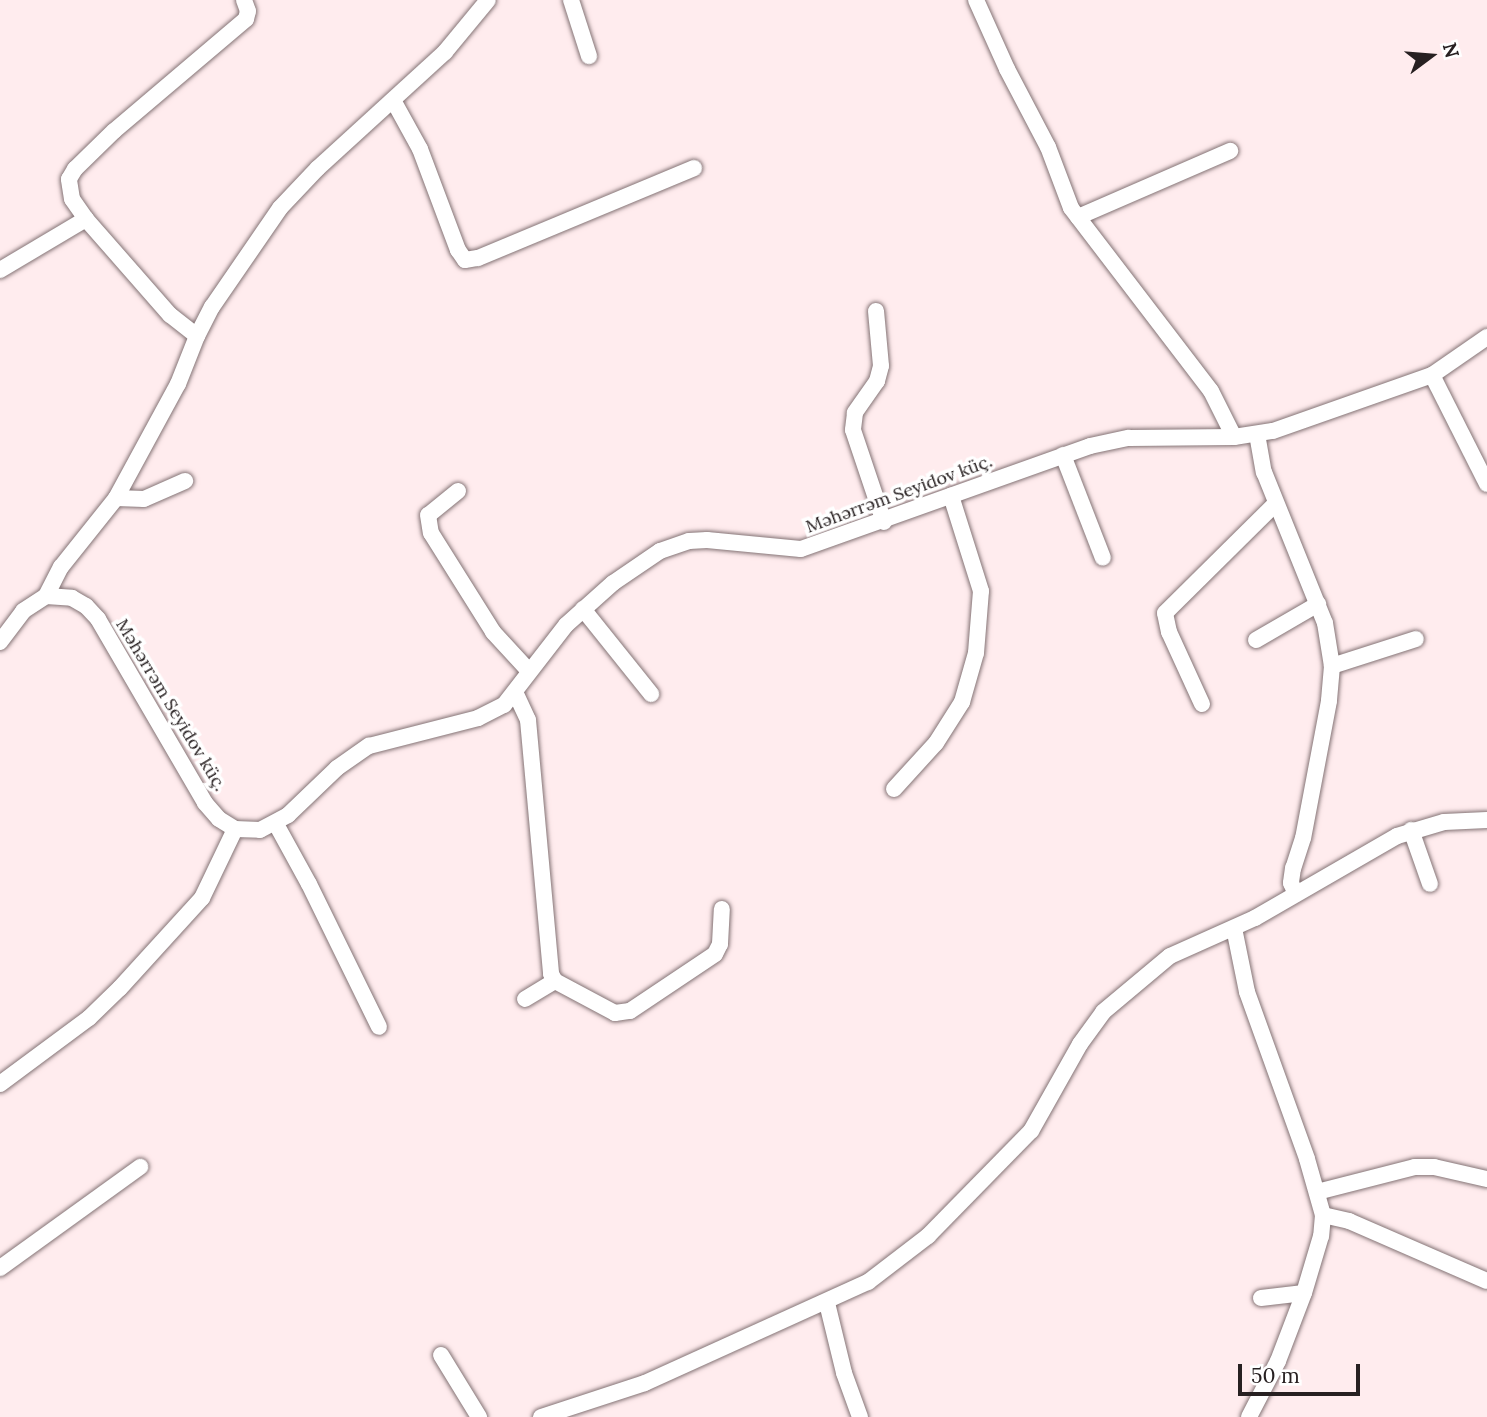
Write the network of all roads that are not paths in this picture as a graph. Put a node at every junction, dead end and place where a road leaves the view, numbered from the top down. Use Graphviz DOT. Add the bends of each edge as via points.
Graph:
graph roads {
  1 [pos="244,0"];
  2 [pos="488,0"];
  3 [pos="571,0"];
  4 [pos="976,0"];
  5 [pos="590,56"];
  6 [pos="393,100"];
  7 [pos="1230,151"];
  8 [pos="694,168"];
  9 [pos="1078,217"];
  10 [pos="86,219"];
  11 [pos="0,270"];
  12 [pos="876,311"];
  13 [pos="197,336"];
  14 [pos="1487,337"];
  15 [pos="1432,375"];
  16 [pos="1257,434"];
  17 [pos="1234,437"];
  18 [pos="1063,455"];
  19 [pos="185,481"];
  20 [pos="1487,484"];
  21 [pos="458,491"];
  22 [pos="951,496"];
  23 [pos="117,498"];
  24 [pos="1276,503"];
  25 [pos="884,522"];
  26 [pos="1103,558"];
  27 [pos="46,596"];
  28 [pos="1318,604"];
  29 [pos="583,609"];
  30 [pos="1416,639"];
  31 [pos="1256,640"];
  32 [pos="0,642"];
  33 [pos="1332,666"];
  34 [pos="529,671"];
  35 [pos="515,692"];
  36 [pos="651,694"];
  37 [pos="1202,704"];
  38 [pos="894,789"];
  39 [pos="1487,820"];
  40 [pos="276,824"];
  41 [pos="234,829"];
  42 [pos="1411,830"];
  43 [pos="1430,884"];
  44 [pos="1296,894"];
  45 [pos="722,909"];
  46 [pos="1234,928"];
  47 [pos="555,981"];
  48 [pos="525,999"];
  49 [pos="379,1027"];
  50 [pos="0,1084"];
  51 [pos="141,1167"];
  52 [pos="1487,1179"];
  53 [pos="1317,1192"];
  54 [pos="1323,1215"];
  55 [pos="0,1268"];
  56 [pos="1487,1281"];
  57 [pos="1304,1293"];
  58 [pos="1261,1298"];
  59 [pos="827,1303"];
  60 [pos="441,1355"];
  61 [pos="479,1417"];
  62 [pos="541,1417"];
  63 [pos="860,1417"];
  64 [pos="1250,1417"];
  1 -- 10 [label="street" via="246,19 75,169 68,188"];
  2 -- 6 [label="street" via="445,52"];
  3 -- 5 [label="street"];
  4 -- 9 [label="street"];
  6 -- 8 [label="street" via="420,149 465,260"];
  6 -- 13 [label="street" via="317,167 280,208"];
  7 -- 9 [label="street"];
  9 -- 17 [label="street" via="1211,391"];
  10 -- 11 [label="street"];
  10 -- 13 [label="street" via="170,315"];
  12 -- 25 [label="street" via="881,366 855,413 853,430"];
  13 -- 23 [label="street" via="178,384"];
  14 -- 15 [label="street, Məhərrəm Seyidov küç."];
  15 -- 16 [label="street, Məhərrəm Seyidov küç."];
  15 -- 20 [label="street"];
  16 -- 17 [label="street, Məhərrəm Seyidov küç."];
  16 -- 24 [label="street"];
  17 -- 18 [label="street, Məhərrəm Seyidov küç." via="1129,439"];
  18 -- 22 [label="street, Məhərrəm Seyidov küç."];
  18 -- 26 [label="street"];
  19 -- 23 [label="street" via="144,499"];
  21 -- 34 [label="street" via="428,515 431,533 493,632"];
  22 -- 25 [label="street, Məhərrəm Seyidov küç."];
  22 -- 38 [label="street" via="981,592 976,653 962,702 936,743"];
  23 -- 27 [label="street" via="61,568"];
  24 -- 28 [label="street"];
  24 -- 37 [label="street" via="1166,613 1169,632"];
  25 -- 29 [label="street, Məhərrəm Seyidov küç." via="801,549 707,540 677,545 642,561"];
  27 -- 32 [label="street" via="23,611"];
  27 -- 41 [label="street, Məhərrəm Seyidov küç." via="72,598 98,619 205,803"];
  28 -- 31 [label="street"];
  28 -- 33 [label="street"];
  29 -- 34 [label="street, Məhərrəm Seyidov küç."];
  29 -- 36 [label="street"];
  30 -- 33 [label="street"];
  33 -- 44 [label="street" via="1303,838 1293,868"];
  34 -- 35 [label="street, Məhərrəm Seyidov küç."];
  35 -- 40 [label="street, Məhərrəm Seyidov küç." via="504,705 478,718 369,746 337,768"];
  35 -- 47 [label="street" via="527,720"];
  39 -- 42 [label="street" via="1444,822"];
  40 -- 41 [label="street" via="248,832"];
  40 -- 49 [label="street"];
  41 -- 50 [label="street" via="202,898 120,988 89,1018"];
  42 -- 43 [label="street"];
  42 -- 44 [label="street"];
  44 -- 46 [label="street"];
  45 -- 47 [label="street" via="715,954 630,1011 615,1013"];
  46 -- 53 [label="street" via="1247,992"];
  46 -- 59 [label="street" via="1170,956 1103,1012 1022,1140 948,1217 892,1266"];
  47 -- 48 [label="street"];
  51 -- 55 [label="street"];
  52 -- 53 [label="street" via="1415,1167"];
  53 -- 54 [label="street"];
  54 -- 56 [label="street" via="1349,1221"];
  54 -- 57 [label="street"];
  57 -- 58 [label="street"];
  57 -- 64 [label="street"];
  59 -- 62 [label="street" via="624,1392"];
  59 -- 63 [label="street"];
  60 -- 61 [label="street"];
}
